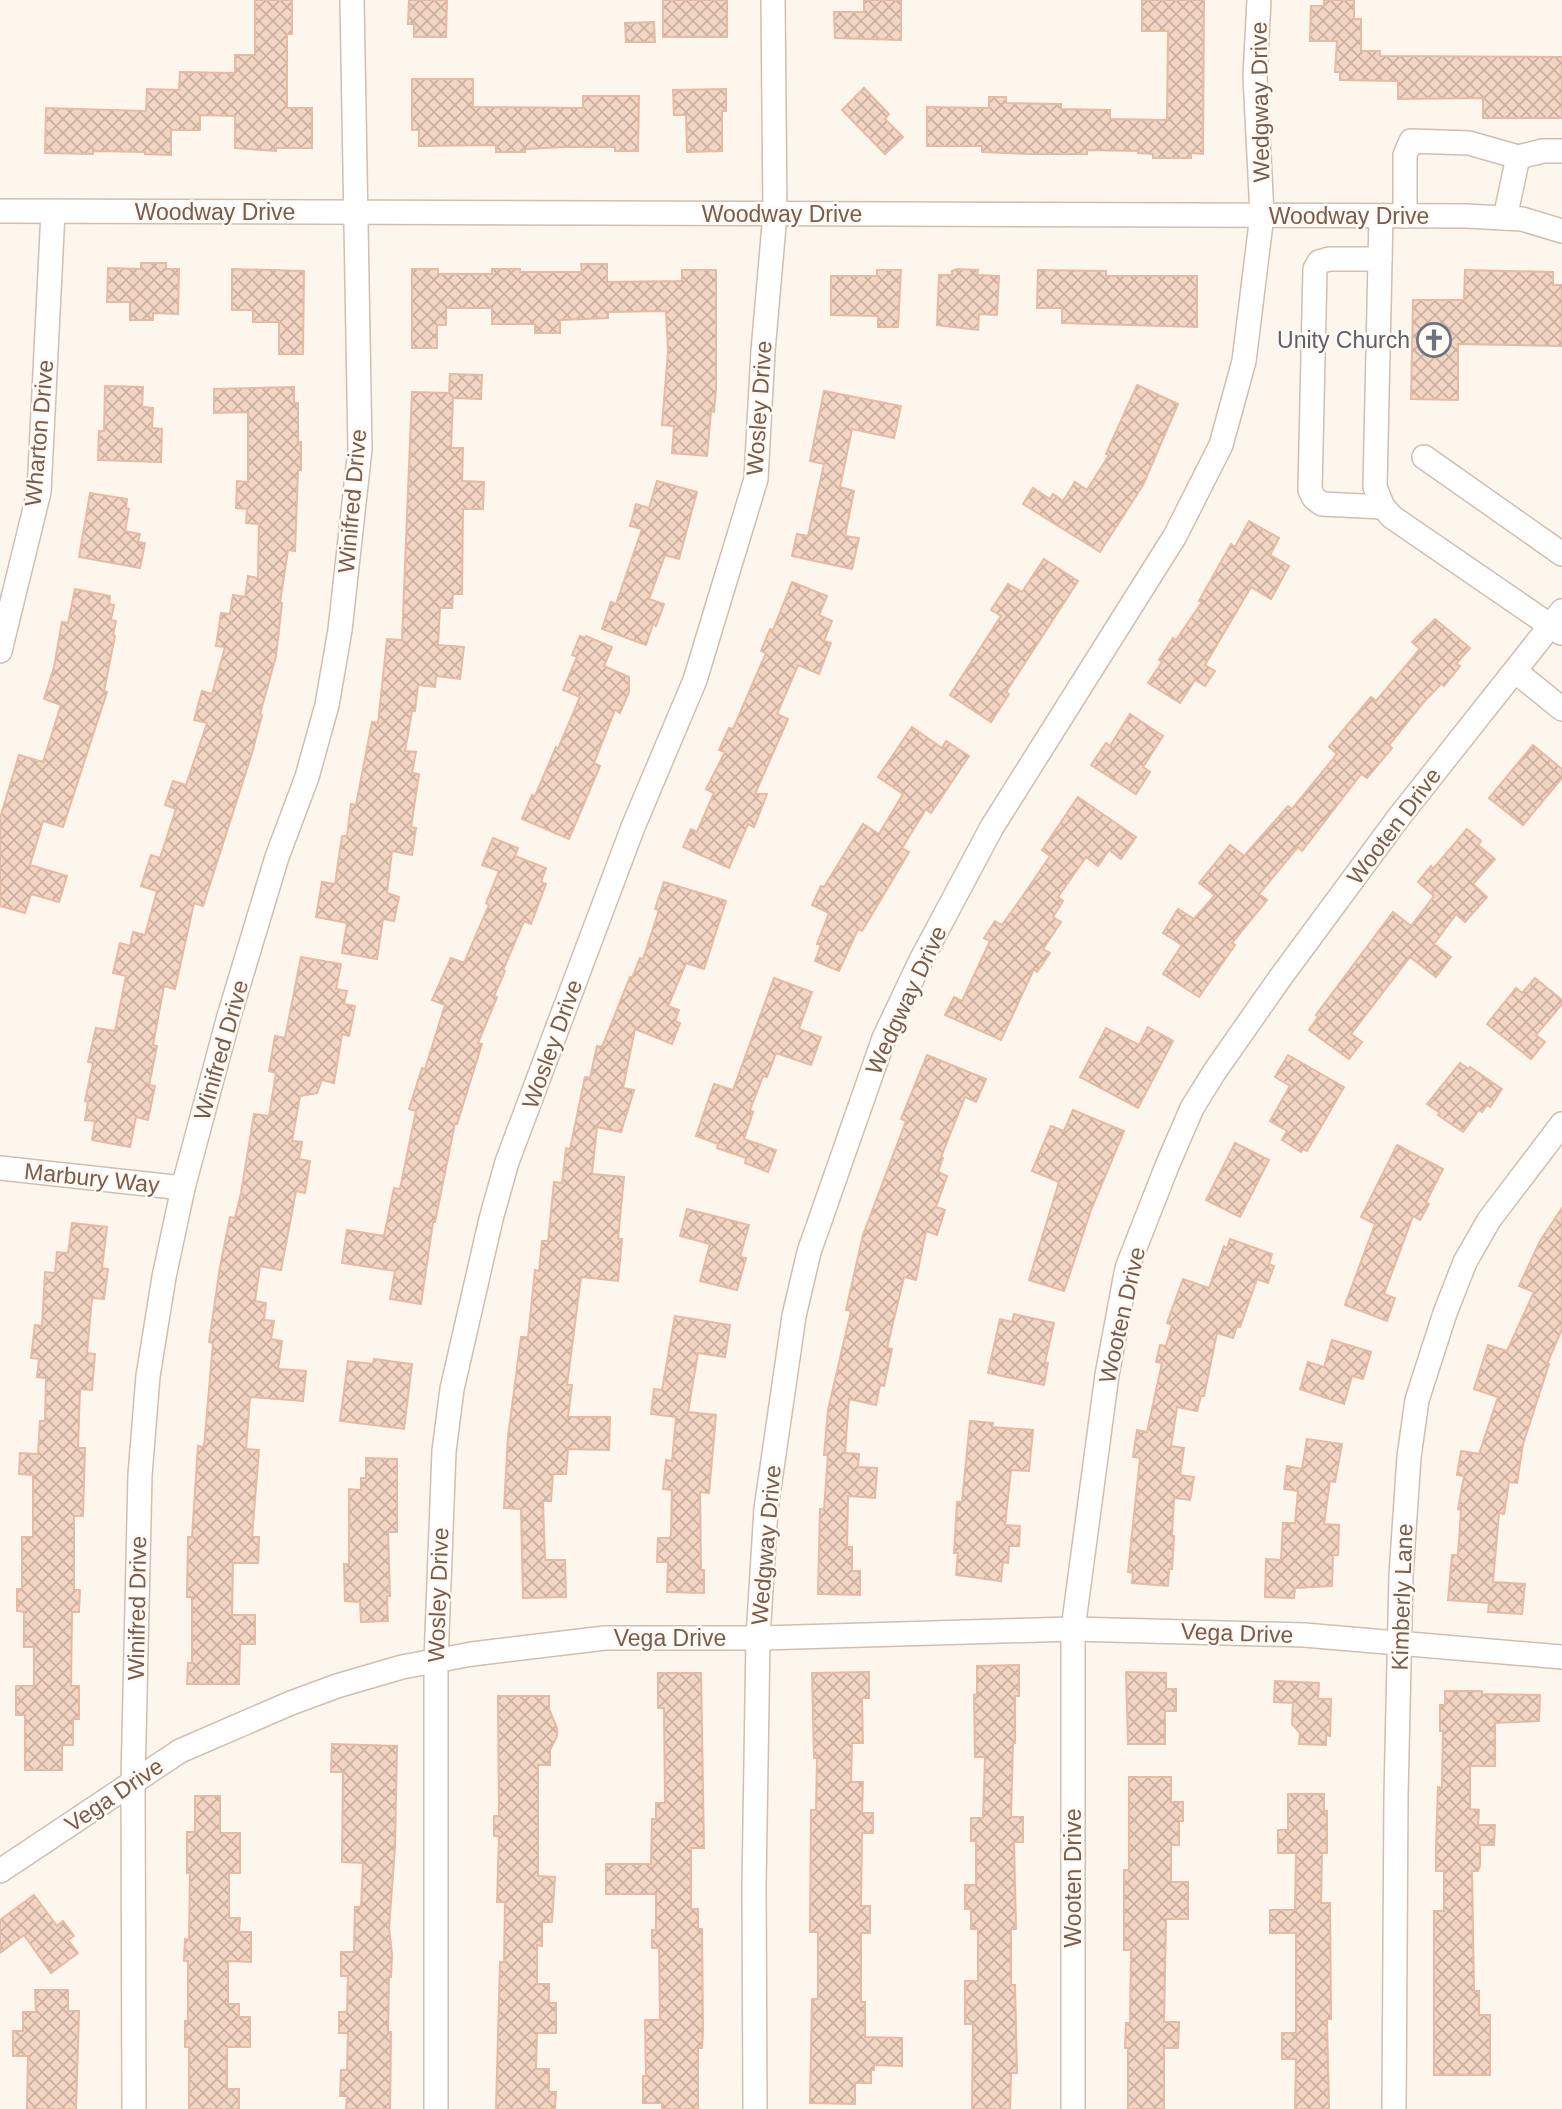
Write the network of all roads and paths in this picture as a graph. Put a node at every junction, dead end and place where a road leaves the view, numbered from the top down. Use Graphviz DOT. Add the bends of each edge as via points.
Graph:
graph roads {
  1 [pos="352,0"];
  2 [pos="773,0"];
  3 [pos="1259,0"];
  4 [pos="1562,151"];
  5 [pos="1518,157"];
  6 [pos="0,211"];
  7 [pos="53,212"];
  8 [pos="356,212"];
  9 [pos="775,214"];
  10 [pos="1262,215"];
  11 [pos="1381,216"];
  12 [pos="1405,216"];
  13 [pos="1505,218"];
  14 [pos="1562,231"];
  15 [pos="1380,259"];
  16 [pos="1424,457"];
  17 [pos="1383,507"];
  18 [pos="1562,554"];
  19 [pos="1558,623"];
  20 [pos="0,650"];
  21 [pos="1515,671"];
  22 [pos="1562,709"];
  23 [pos="1562,1124"];
  24 [pos="0,1168"];
  25 [pos="183,1188"];
  26 [pos="1073,1629"];
  27 [pos="758,1638"];
  28 [pos="1400,1642"];
  29 [pos="1562,1657"];
  30 [pos="436,1661"];
  31 [pos="133,1782"];
  32 [pos="0,1871"];
  33 [pos="134,2109"];
  34 [pos="436,2109"];
  35 [pos="755,2109"];
  36 [pos="1073,2109"];
  37 [pos="1394,2109"];
  1 -- 8 [label="street, Winifred Drive"];
  2 -- 9 [label="street, Wosley Drive"];
  3 -- 10 [label="street, Wedgway Drive" via="1255,76"];
  4 -- 5 [label="street" via="1543,150"];
  5 -- 12 [label="street" via="1469,143 1411,142 1405,155"];
  5 -- 13 [label="street"];
  6 -- 7 [label="street, Woodway Drive"];
  7 -- 8 [label="street, Woodway Drive"];
  7 -- 20 [label="street, Wharton Drive" via="39,492"];
  8 -- 9 [label="street, Woodway Drive"];
  8 -- 25 [label="street, Winifred Drive" via="360,449 327,705 241,976"];
  9 -- 10 [label="street, Woodway Drive"];
  9 -- 30 [label="street, Wosley Drive" via="756,479 695,680 633,827 507,1162 485,1245 452,1389 444,1451"];
  10 -- 11 [label="street, Woodway Drive"];
  10 -- 27 [label="street, Wedgway Drive" via="1244,361 1221,445 1175,536 992,827 884,1038 809,1252 794,1316 766,1509"];
  11 -- 12 [label="street, Woodway Drive"];
  11 -- 15 [label="street"];
  12 -- 13 [label="street, Woodway Drive"];
  13 -- 14 [label="street, Woodway Drive"];
  15 -- 17 [label="street" via="1376,487"];
  15 -- 17 [label="street" via="1329,259 1315,268 1310,490 1322,504"];
  16 -- 18 [label="street"];
  17 -- 19 [label="street"];
  19 -- 21 [label="street, Wooten Drive"];
  21 -- 22 [label="street"];
  21 -- 26 [label="street, Wooten Drive" via="1296,956 1192,1108 1127,1268 1107,1375"];
  23 -- 28 [label="street, Kimberly Lane" via="1489,1220 1465,1262 1417,1400 1409,1457"];
  24 -- 25 [label="street, Marbury Way"];
  25 -- 31 [label="street, Winifred Drive" via="148,1376 140,1475"];
  26 -- 27 [label="street, Vega Drive"];
  26 -- 28 [label="street, Vega Drive"];
  26 -- 36 [label="street, Wooten Drive"];
  27 -- 30 [label="street, Vega Drive" via="605,1638"];
  27 -- 35 [label="street, Wedgway Drive"];
  28 -- 29 [label="street, Vega Drive"];
  28 -- 37 [label="street, Kimberly Lane"];
  30 -- 31 [label="street, Vega Drive" via="402,1667 291,1703 180,1751"];
  30 -- 34 [label="street, Wosley Drive"];
  31 -- 32 [label="street, Vega Drive"];
  31 -- 33 [label="street, Winifred Drive"];
}
